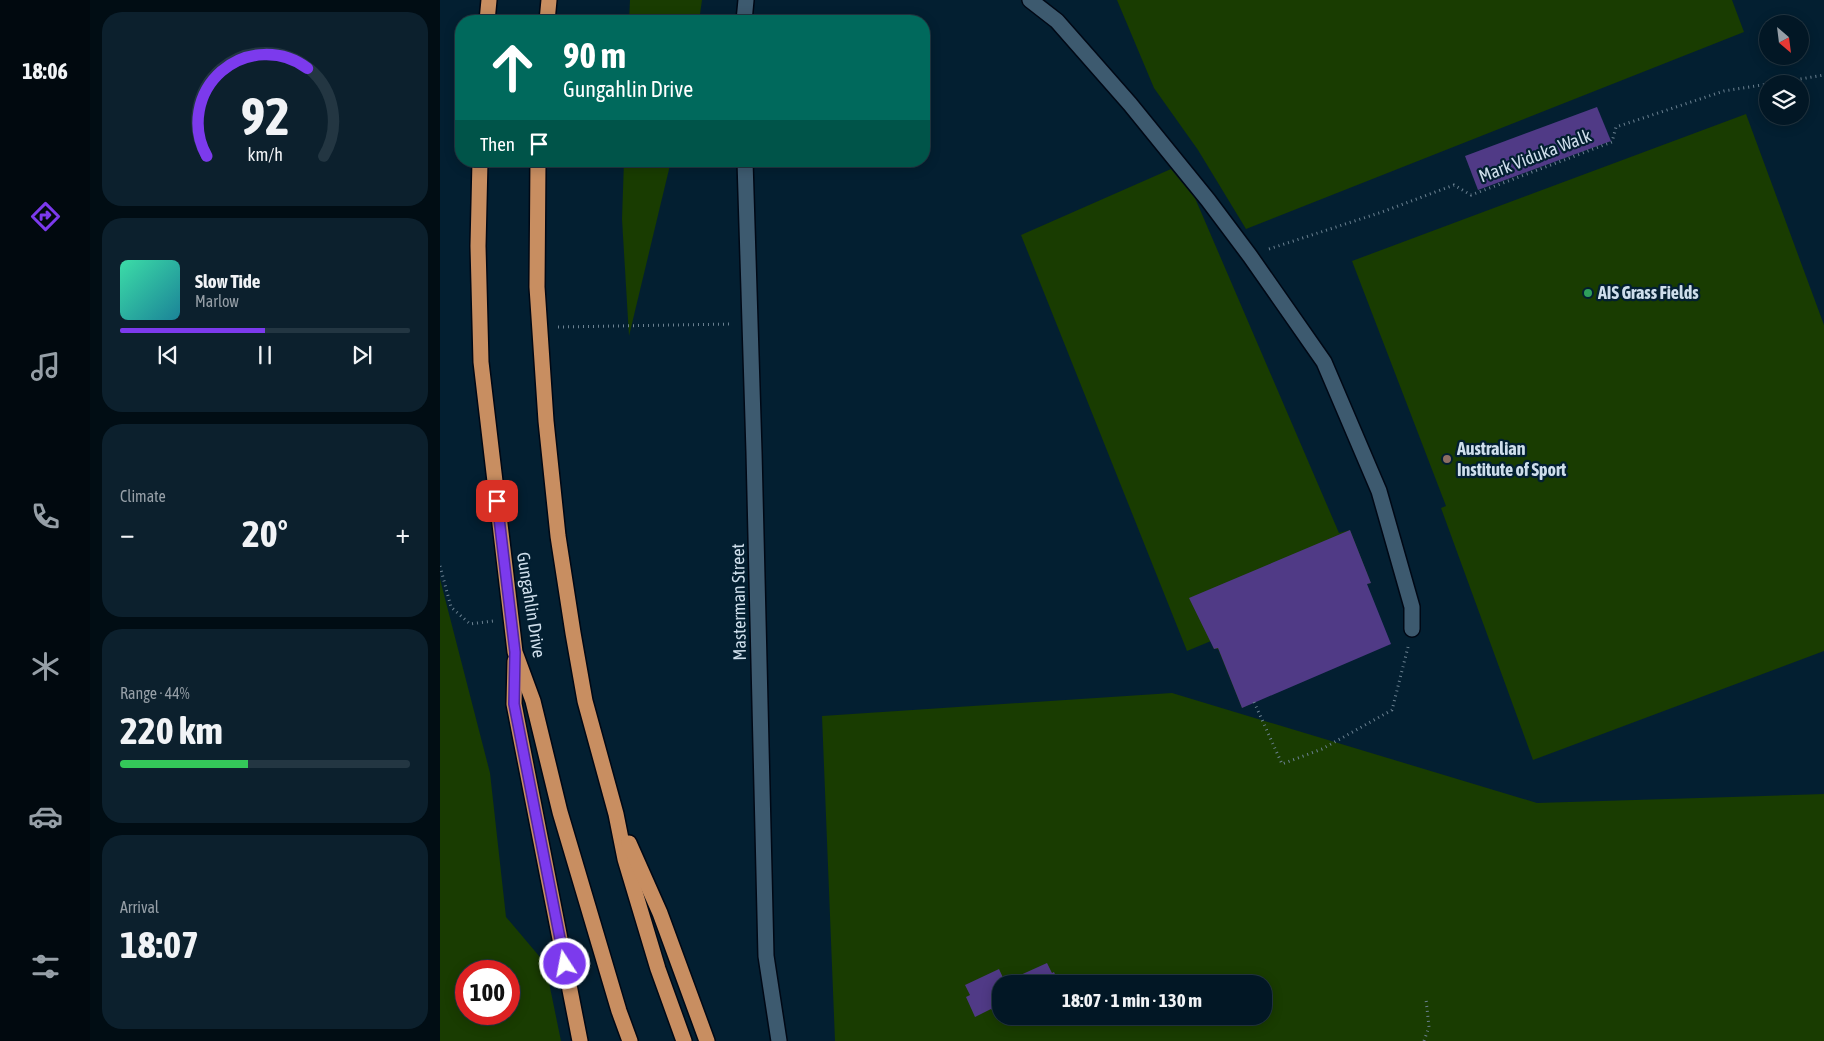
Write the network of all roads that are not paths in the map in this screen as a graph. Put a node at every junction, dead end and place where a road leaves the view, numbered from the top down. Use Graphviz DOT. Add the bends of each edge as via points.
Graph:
graph roads {
  1 [pos="489,0"];
  2 [pos="549,0"];
  3 [pos="746,0"];
  4 [pos="1030,0"];
  5 [pos="487,15"];
  6 [pos="548,15"];
  7 [pos="745,15"];
  8 [pos="480,167"];
  9 [pos="538,167"];
  10 [pos="746,167"];
  11 [pos="1412,629"];
  12 [pos="515,652"];
  13 [pos="616,814"];
  14 [pos="580,1041"];
  15 [pos="630,1041"];
  16 [pos="684,1041"];
  17 [pos="707,1041"];
  18 [pos="779,1041"];
  1 -- 5 [label="highway"];
  2 -- 6 [label="highway"];
  3 -- 7 [label="street"];
  4 -- 11 [label="street" via="1057,21 1208,200 1324,362 1379,491 1412,607"];
  8 -- 12 [label="highway, Gungahlin Drive" via="481,362"];
  9 -- 13 [label="highway, Gungahlin Drive" via="537,287 558,536 585,701"];
  10 -- 18 [label="street, Masterman Street" via="766,947"];
  12 -- 14 [label="highway" via="514,704"];
  12 -- 15 [label="highway, Gungahlin Drive" via="533,701 560,812"];
  13 -- 16 [label="highway, Gungahlin Drive" via="625,859 658,969"];
  13 -- 17 [label="highway" via="660,913"];
}
